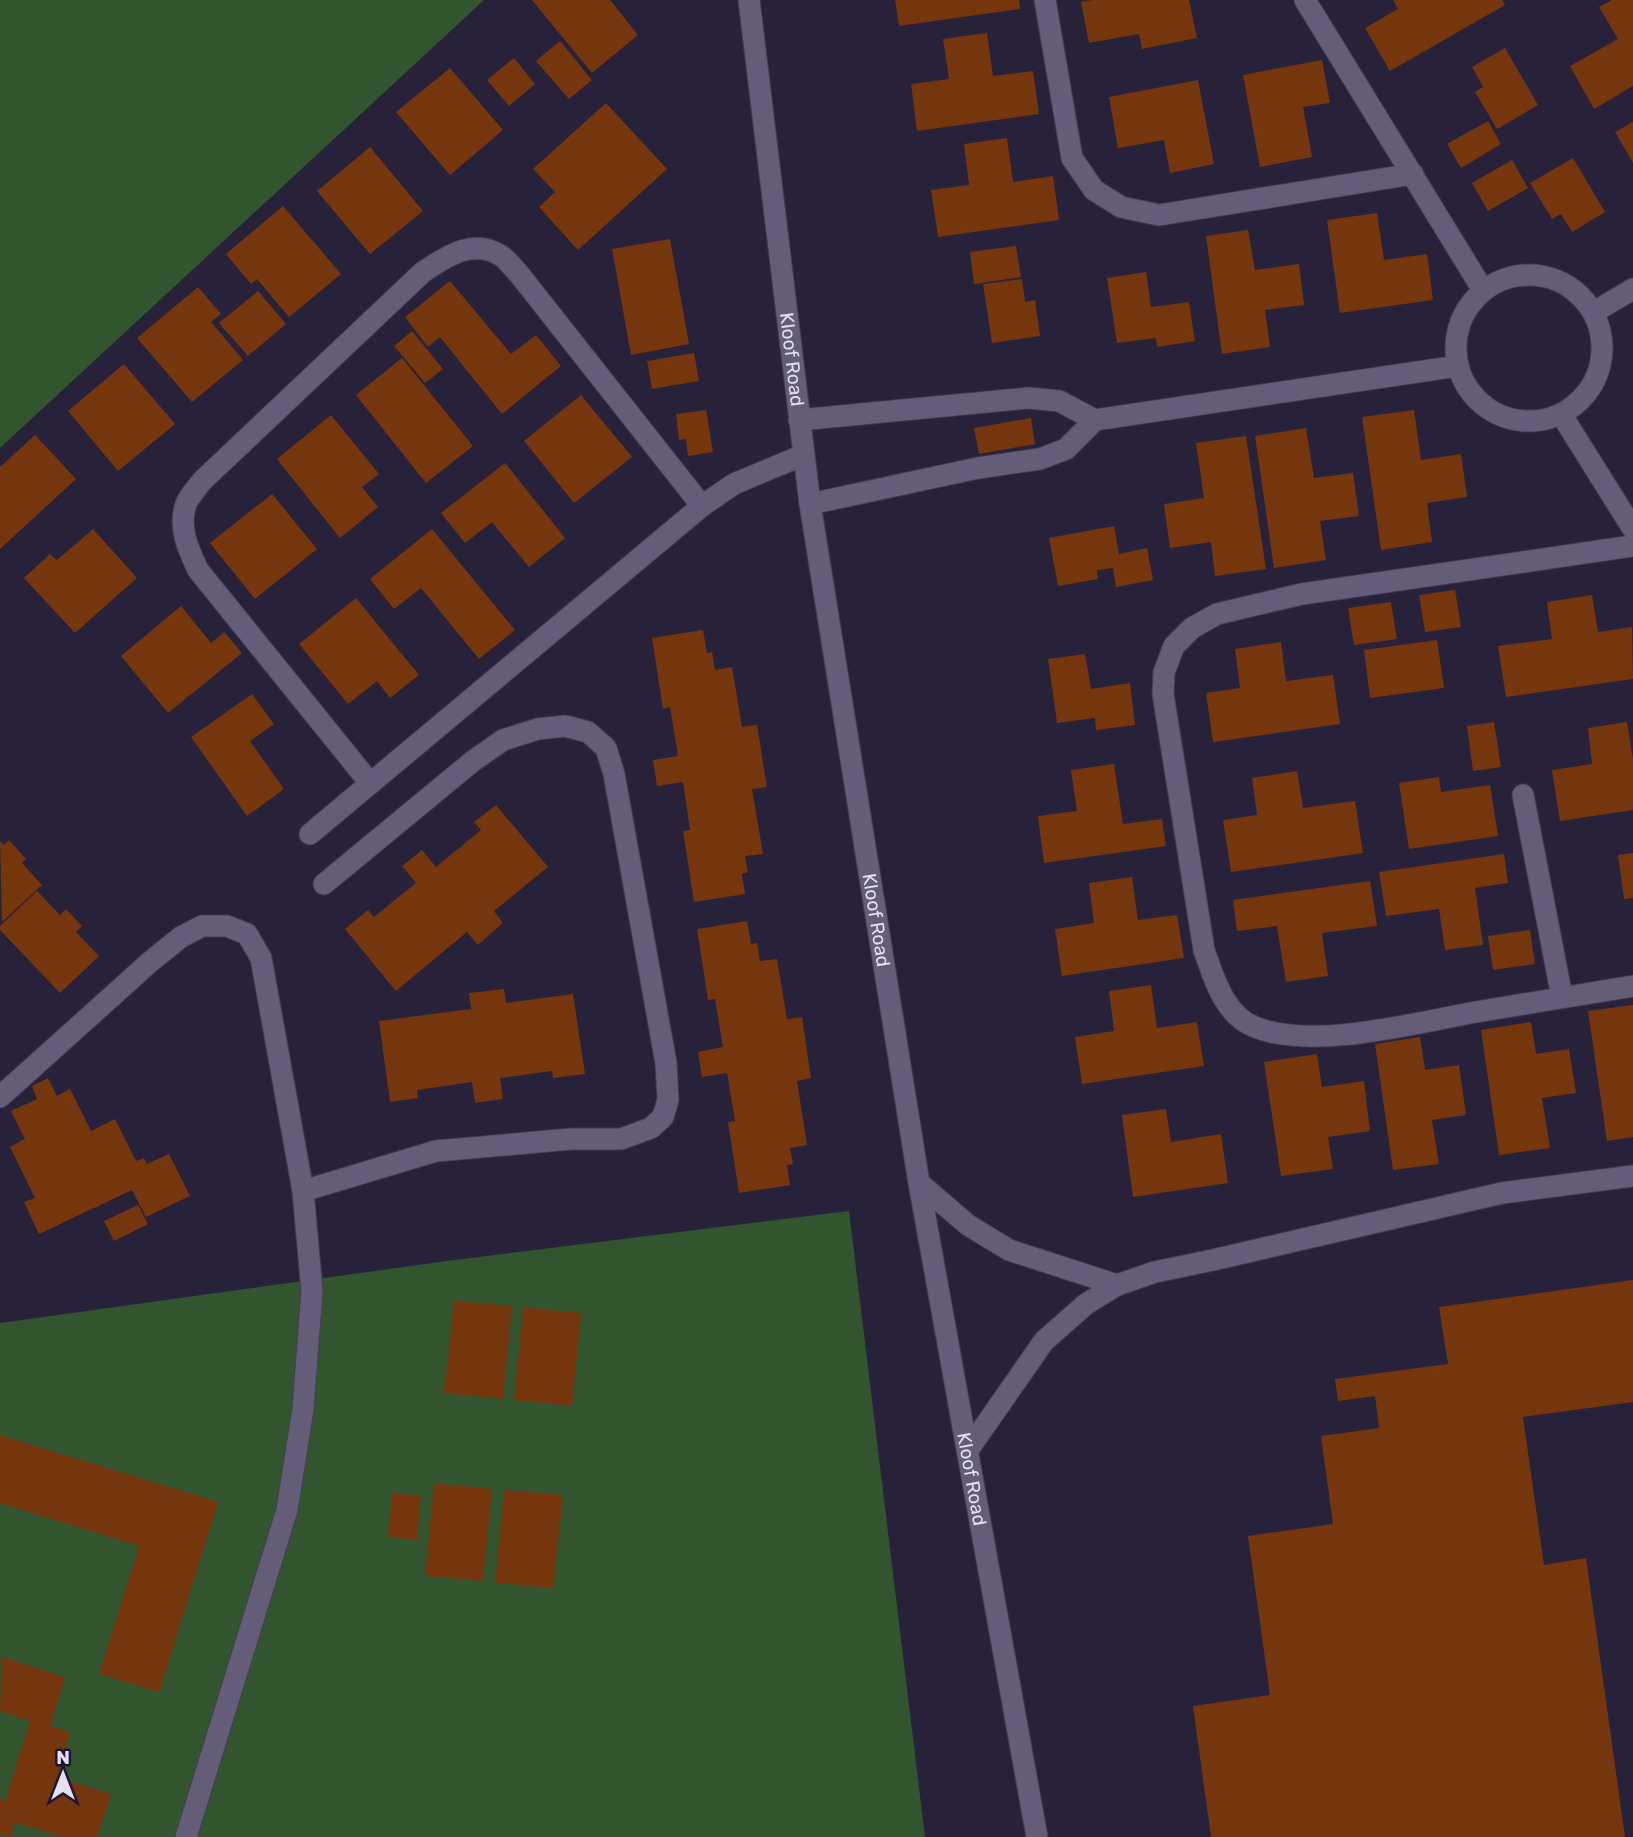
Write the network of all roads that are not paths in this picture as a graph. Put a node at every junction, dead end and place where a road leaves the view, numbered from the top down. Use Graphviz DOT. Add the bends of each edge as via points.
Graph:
graph roads {
  1 [pos="749,0"];
  2 [pos="1045,0"];
  3 [pos="1305,0"];
  4 [pos="1413,174"];
  5 [pos="1633,289"];
  6 [pos="1483,290"];
  7 [pos="1594,313"];
  8 [pos="1458,366"];
  9 [pos="1561,414"];
  10 [pos="1096,420"];
  11 [pos="799,421"];
  12 [pos="803,455"];
  13 [pos="810,504"];
  14 [pos="702,506"];
  15 [pos="1633,529"];
  16 [pos="1633,546"];
  17 [pos="370,783"];
  18 [pos="1524,795"];
  19 [pos="310,834"];
  20 [pos="324,884"];
  21 [pos="1633,986"];
  22 [pos="1562,997"];
  23 [pos="0,1097"];
  24 [pos="1633,1176"];
  25 [pos="919,1184"];
  26 [pos="303,1191"];
  27 [pos="1118,1285"];
  28 [pos="968,1450"];
  29 [pos="186,1837"];
  30 [pos="1037,1837"];
  1 -- 11 [label="street, Kloof Road"];
  2 -- 4 [label="street" via="1072,158 1094,190 1121,207 1159,215"];
  3 -- 4 [label="street"];
  4 -- 6 [label="street"];
  5 -- 7 [label="street"];
  6 -- 7 [label="street" via="1519,276 1539,275 1574,290"];
  6 -- 8 [label="street" via="1460,325"];
  7 -- 9 [label="street" via="1603,341 1599,370 1585,395"];
  8 -- 9 [label="street" via="1467,386 1499,414 1519,421 1541,421"];
  8 -- 10 [label="street"];
  9 -- 15 [label="street"];
  10 -- 11 [label="street" via="1059,401 1029,398"];
  10 -- 13 [label="street" via="1066,449 1040,459"];
  11 -- 12 [label="street, Kloof Road"];
  12 -- 13 [label="street, Kloof Road"];
  12 -- 14 [label="street" via="734,484"];
  13 -- 25 [label="street, Kloof Road"];
  14 -- 17 [label="street"];
  14 -- 17 [label="street" via="500,255 475,247 450,254 423,272 202,481 186,503 183,527 198,570"];
  16 -- 22 [label="street" via="1302,594 1217,614 1192,628 1174,646 1164,671 1165,706 1204,950 1229,1008 1253,1027 1286,1037 1377,1030"];
  17 -- 19 [label="street"];
  18 -- 22 [label="street"];
  20 -- 26 [label="street" via="503,740 565,726 588,732 606,748 614,774 666,1063 668,1100 663,1117 651,1128 621,1139 436,1151"];
  21 -- 22 [label="street"];
  23 -- 26 [label="street" via="181,937 202,926 227,926 247,934 261,958"];
  24 -- 27 [label="street" via="1502,1193 1155,1272"];
  25 -- 27 [label="street" via="968,1225 1009,1250"];
  25 -- 28 [label="street, Kloof Road"];
  26 -- 29 [label="street" via="312,1292 303,1409 287,1510"];
  27 -- 28 [label="street" via="1086,1304 1044,1341"];
  28 -- 30 [label="street, Kloof Road"];
}
